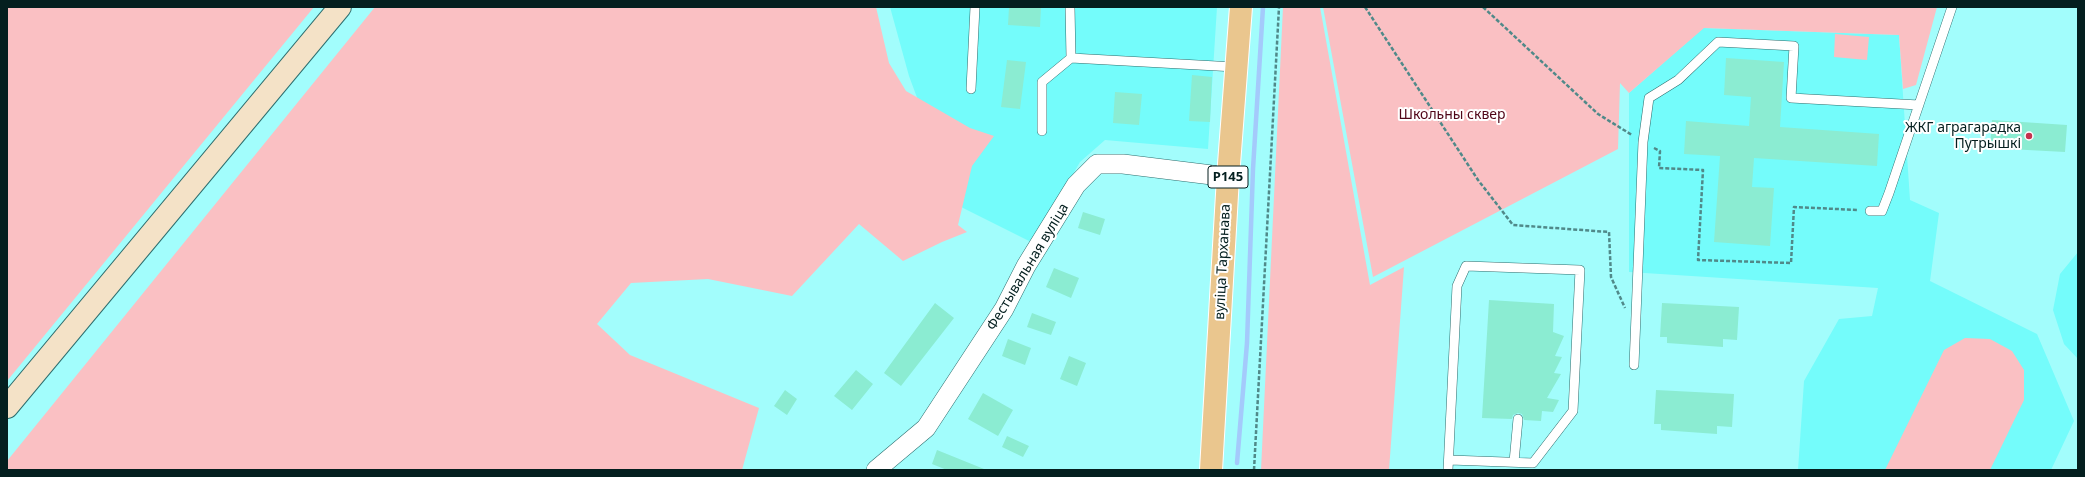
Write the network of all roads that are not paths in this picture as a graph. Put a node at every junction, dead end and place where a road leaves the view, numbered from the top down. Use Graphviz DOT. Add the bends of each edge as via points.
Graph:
graph roads {
  1 [pos="340,7"];
  2 [pos="975,7"];
  3 [pos="1070,7"];
  4 [pos="1241,7"];
  5 [pos="1952,7"];
  6 [pos="1071,58"];
  7 [pos="1235,67"];
  8 [pos="971,89"];
  9 [pos="1919,105"];
  10 [pos="1042,131"];
  11 [pos="1228,177"];
  12 [pos="1870,211"];
  13 [pos="1634,365"];
  14 [pos="7,407"];
  15 [pos="1518,419"];
  16 [pos="1450,460"];
  17 [pos="1514,462"];
  18 [pos="876,470"];
  19 [pos="1211,470"];
  20 [pos="1448,470"];
  1 -- 14 [label="street"];
  2 -- 8 [label="lane"];
  3 -- 6 [label="lane"];
  4 -- 7 [label="main road, вуліца Тарханава / Р145"];
  5 -- 9 [label="lane"];
  6 -- 7 [label="lane"];
  6 -- 10 [label="lane" via="1042,82"];
  7 -- 11 [label="main road, вуліца Тарханава / Р145"];
  9 -- 12 [label="lane" via="1882,211"];
  9 -- 13 [label="lane" via="1791,98 1794,46 1718,42 1678,80 1649,98 1643,142"];
  11 -- 18 [label="street, Фестывальная вуліца" via="1123,164 1097,164 1076,185 1026,266 1004,309 926,428"];
  11 -- 19 [label="main road, вуліца Тарханава / Р145"];
  15 -- 17 [label="lane"];
  16 -- 17 [label="lane"];
  16 -- 17 [label="lane" via="1457,286 1466,266 1580,270 1573,411 1533,462"];
  16 -- 20 [label="lane"];
}
